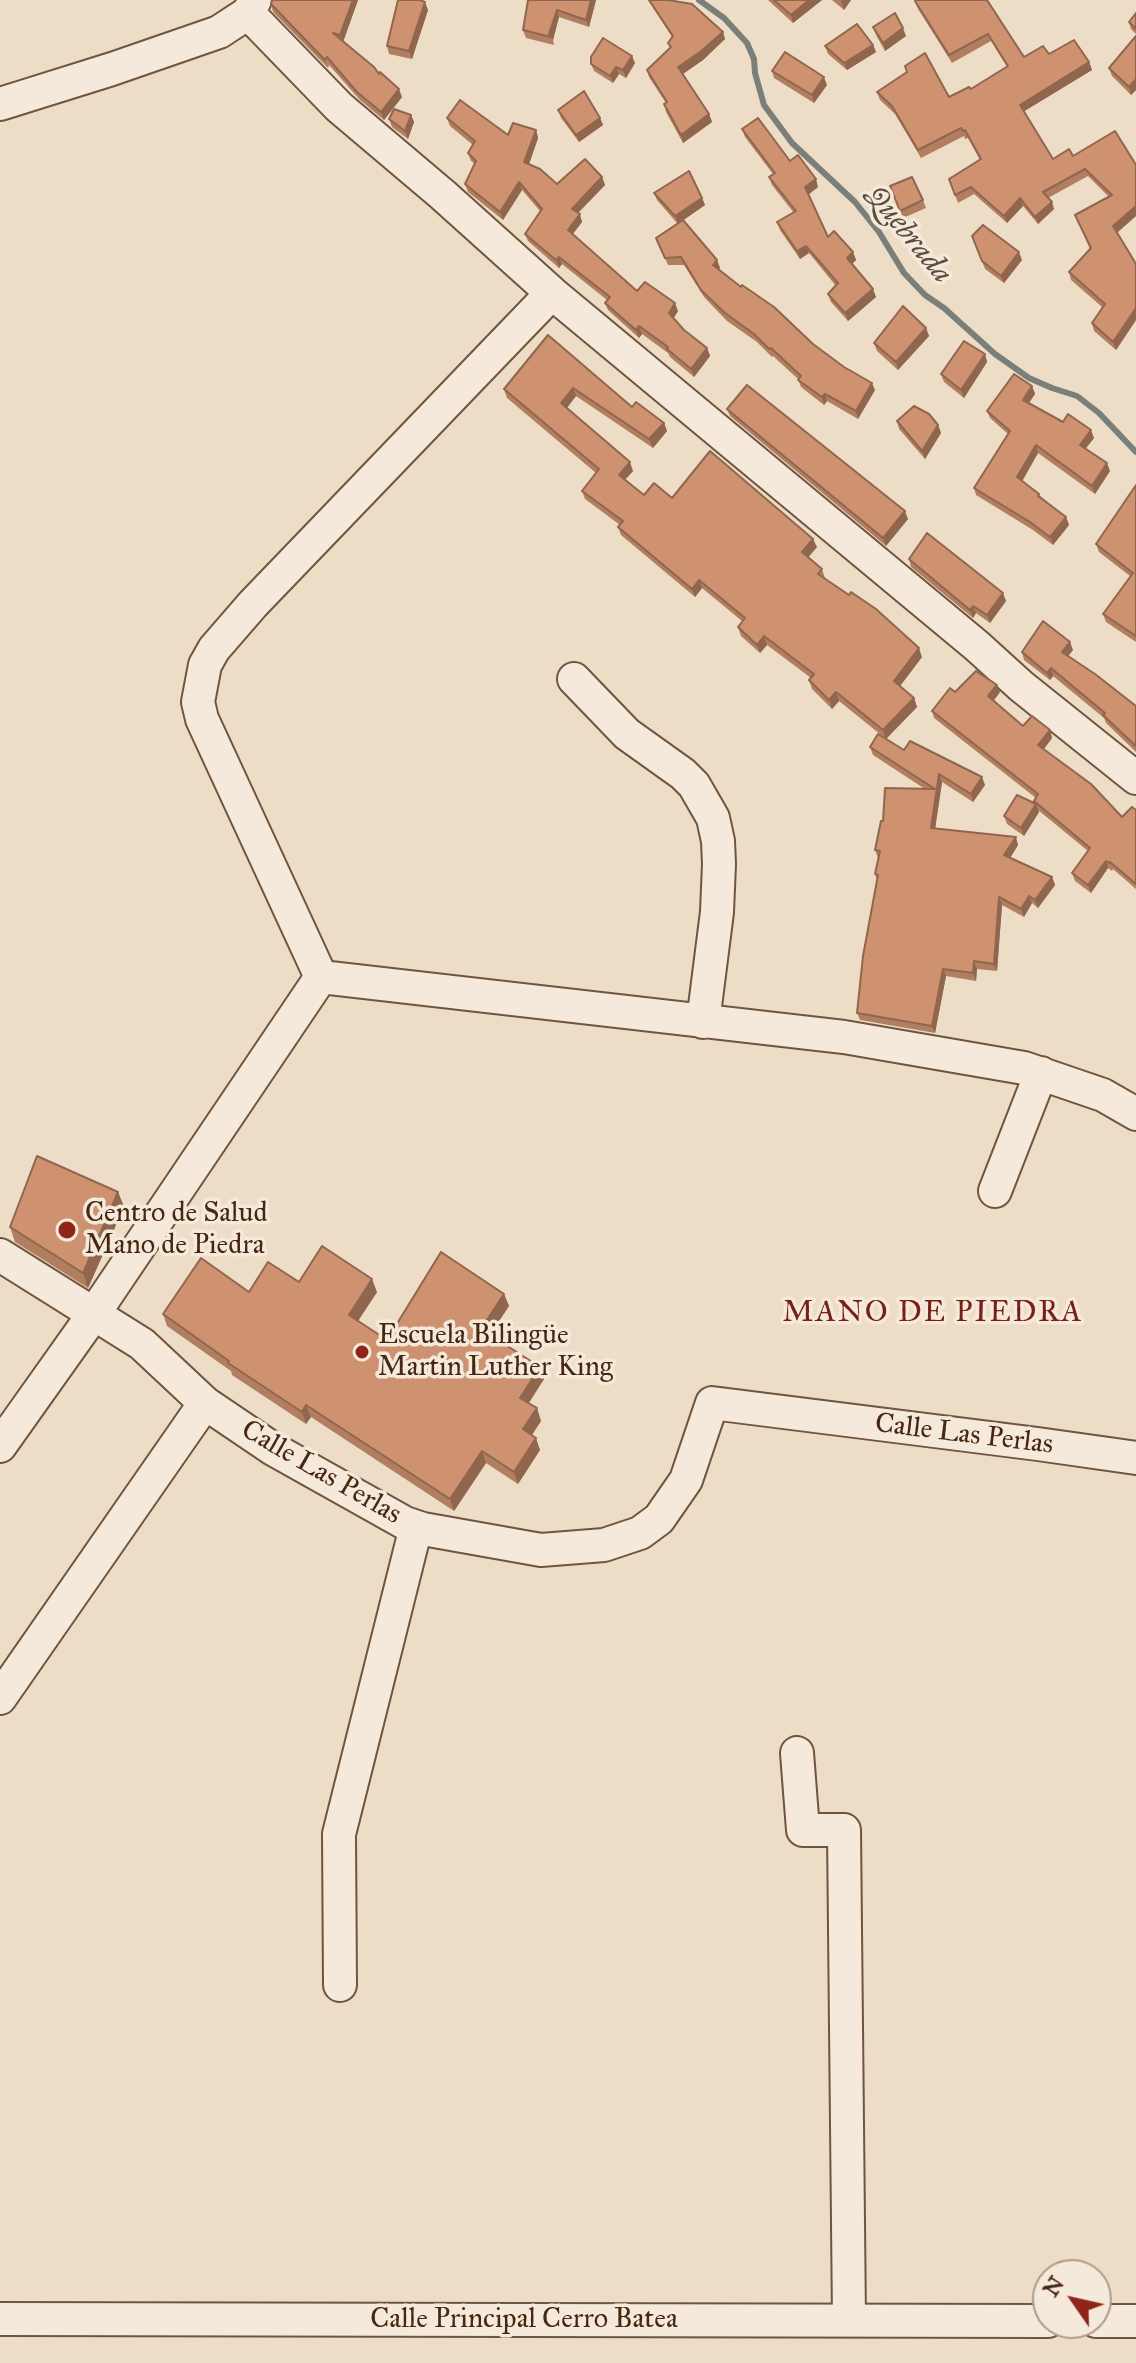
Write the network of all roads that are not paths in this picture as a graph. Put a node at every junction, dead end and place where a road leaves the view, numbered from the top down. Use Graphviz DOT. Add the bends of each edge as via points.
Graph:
graph roads {
  1 [pos="252,6"];
  2 [pos="0,104"];
  3 [pos="552,293"];
  4 [pos="574,679"];
  5 [pos="1136,778"];
  6 [pos="321,977"];
  7 [pos="703,1022"];
  8 [pos="1041,1073"];
  9 [pos="1136,1114"];
  10 [pos="995,1191"];
  11 [pos="0,1255"];
  12 [pos="93,1315"];
  13 [pos="205,1403"];
  14 [pos="0,1446"];
  15 [pos="1136,1458"];
  16 [pos="416,1527"];
  17 [pos="0,1698"];
  18 [pos="797,1753"];
  19 [pos="340,1985"];
  20 [pos="0,2319"];
  21 [pos="849,2320"];
  22 [pos="1032,2321"];
  23 [pos="1112,2321"];
  24 [pos="1136,2321"];
  1 -- 2 [label="street" via="219,32"];
  1 -- 3 [label="street" via="339,107"];
  3 -- 5 [label="street"];
  3 -- 6 [label="street" via="253,604 205,665 198,702 202,719"];
  4 -- 7 [label="street" via="627,734 683,774 713,818 719,864 717,912"];
  6 -- 7 [label="street"];
  6 -- 12 [label="street"];
  7 -- 8 [label="street" via="844,1037"];
  8 -- 9 [label="street" via="1103,1095"];
  8 -- 10 [label="street"];
  11 -- 12 [label="street, Calle Las Perlas"];
  12 -- 13 [label="street, Calle Las Perlas" via="142,1344"];
  12 -- 14 [label="street"];
  13 -- 16 [label="street, Calle Las Perlas" via="273,1449"];
  13 -- 17 [label="street"];
  15 -- 16 [label="street, Calle Las Perlas" via="712,1403 686,1480 659,1519 640,1533 604,1545 541,1550"];
  16 -- 19 [label="street" via="339,1834"];
  18 -- 21 [label="street" via="803,1830 844,1830"];
  20 -- 21 [label="street, Calle Principal Cerro Batea"];
  21 -- 22 [label="street, Calle Principal Cerro Batea"];
  23 -- 24 [label="street"];
}
